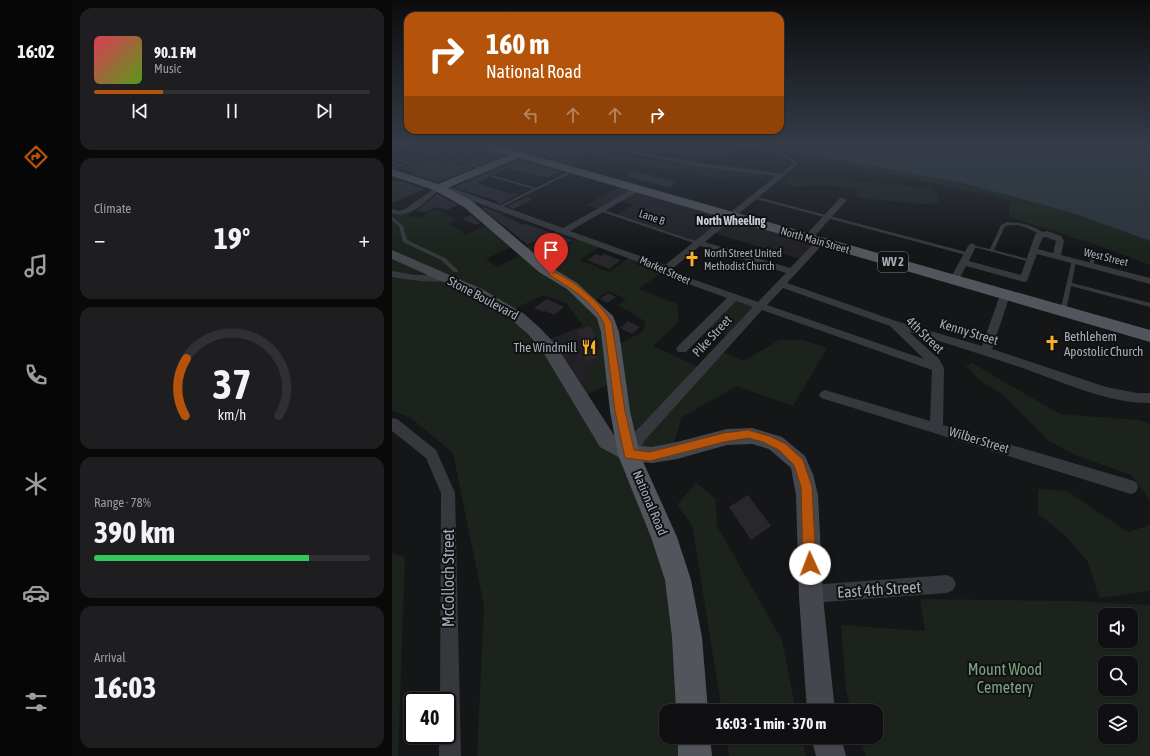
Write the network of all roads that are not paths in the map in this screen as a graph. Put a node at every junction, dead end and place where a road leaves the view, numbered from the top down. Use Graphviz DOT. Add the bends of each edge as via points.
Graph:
graph roads {
  1 [pos="413,179"];
  2 [pos="466,179"];
  3 [pos="509,179"];
  4 [pos="556,179"];
  5 [pos="602,179"];
  6 [pos="777,179"];
  7 [pos="438,188"];
  8 [pos="536,189"];
  9 [pos="636,189"];
  10 [pos="754,197"];
  11 [pos="843,200"];
  12 [pos="499,207"];
  13 [pos="600,210"];
  14 [pos="392,211"];
  15 [pos="730,216"];
  16 [pos="828,217"];
  17 [pos="392,218"];
  18 [pos="564,231"];
  19 [pos="1043,234"];
  20 [pos="814,240"];
  21 [pos="698,242"];
  22 [pos="991,251"];
  23 [pos="1034,251"];
  24 [pos="1094,251"];
  25 [pos="392,254"];
  26 [pos="968,254"];
  27 [pos="1056,257"];
  28 [pos="1030,261"];
  29 [pos="1074,261"];
  30 [pos="1091,266"];
  31 [pos="666,268"];
  32 [pos="792,272"];
  33 [pos="392,274"];
  34 [pos="452,275"];
  35 [pos="955,279"];
  36 [pos="1150,281"];
  37 [pos="781,284"];
  38 [pos="1069,284"];
  39 [pos="1005,295"];
  40 [pos="734,297"];
  41 [pos="1150,305"];
  42 [pos="760,306"];
  43 [pos="1063,312"];
  44 [pos="892,323"];
  45 [pos="1150,336"];
  46 [pos="682,349"];
  47 [pos="986,351"];
  48 [pos="938,368"];
  49 [pos="826,395"];
  50 [pos="1150,398"];
  51 [pos="392,423"];
  52 [pos="936,428"];
  53 [pos="629,454"];
  54 [pos="1131,487"];
  55 [pos="947,584"];
  56 [pos="811,594"];
  57 [pos="692,704"];
  58 [pos="820,704"];
  59 [pos="694,744"];
  60 [pos="828,744"];
  61 [pos="450,756"];
  62 [pos="695,756"];
  63 [pos="831,756"];
  1 -- 7 [label="main road, Market Street"];
  2 -- 7 [label="main road"];
  3 -- 8 [label="lane"];
  4 -- 8 [label="lane"];
  5 -- 9 [label="main road, North Main Street / WV 2"];
  6 -- 10 [label="street"];
  7 -- 12 [label="street, Market Street"];
  7 -- 14 [label="street" via="408,211"];
  7 -- 53 [label="main road, National Road" via="468,204 544,269 572,286 604,316 610,332 620,411"];
  8 -- 12 [label="lane"];
  9 -- 13 [label="street"];
  9 -- 15 [label="main road, North Main Street / WV 2"];
  10 -- 15 [label="street"];
  10 -- 16 [label="lane"];
  11 -- 16 [label="street, Pike Street"];
  12 -- 18 [label="street, Market Street"];
  13 -- 18 [label="street"];
  13 -- 21 [label="lane, Lane B"];
  15 -- 20 [label="main road, North Main Street / WV 2"];
  15 -- 21 [label="street"];
  16 -- 20 [label="street, Pike Street"];
  16 -- 26 [label="lane"];
  17 -- 34 [label="lane" via="401,226 405,241 443,259"];
  18 -- 31 [label="street, Market Street"];
  19 -- 22 [label="lane" via="1016,224 1005,224"];
  19 -- 23 [label="street" via="1039,235"];
  19 -- 27 [label="street" via="1054,236 1060,242"];
  20 -- 32 [label="street, Pike Street"];
  20 -- 35 [label="main road, North Main Street / WV 2"];
  21 -- 31 [label="street"];
  21 -- 32 [label="street"];
  22 -- 26 [label="lane"];
  22 -- 28 [label="lane"];
  23 -- 27 [label="street, West Street"];
  23 -- 28 [label="street"];
  24 -- 30 [label="lane"];
  25 -- 34 [label="street, Stone Boulevard"];
  26 -- 28 [label="street" via="1024,279"];
  26 -- 35 [label="street"];
  27 -- 29 [label="street, West Street"];
  29 -- 30 [label="street, West Street"];
  29 -- 38 [label="lane"];
  30 -- 36 [label="street, West Street"];
  31 -- 40 [label="street, Market Street" via="675,276"];
  32 -- 37 [label="street, Pike Street"];
  33 -- 34 [label="street" via="415,278"];
  34 -- 53 [label="street, Stone Boulevard" via="512,312 540,335 607,441 613,447"];
  35 -- 39 [label="main road, North Main Street / WV 2"];
  37 -- 42 [label="street, Pike Street"];
  37 -- 44 [label="street, Kenny Street"];
  38 -- 41 [label="lane"];
  38 -- 43 [label="lane"];
  39 -- 43 [label="main road, North Main Street / WV 2"];
  39 -- 47 [label="street"];
  40 -- 42 [label="street, Market Street"];
  40 -- 46 [label="street"];
  42 -- 48 [label="street, Market Street"];
  42 -- 53 [label="street, Pike Street" via="645,431"];
  43 -- 45 [label="main road, North Main Street / WV 2"];
  44 -- 47 [label="street, Kenny Street"];
  44 -- 48 [label="street, 4th Street" via="935,362"];
  47 -- 50 [label="street, Kenny Street" via="1105,392"];
  48 -- 52 [label="street"];
  49 -- 52 [label="street, Wilber Street"];
  51 -- 61 [label="street, McColloch Street" via="431,454 448,493"];
  52 -- 54 [label="street, Wilber Street"];
  53 -- 56 [label="street, Stone Boulevard" via="650,457 748,434 783,447 799,463 806,487"];
  53 -- 57 [label="main road, National Road" via="664,537 678,580 687,637"];
  55 -- 56 [label="street, East 4th Street"];
  56 -- 58 [label="street, Stone Boulevard"];
  59 -- 62 [label="main road"];
  60 -- 63 [label="street"];
}
